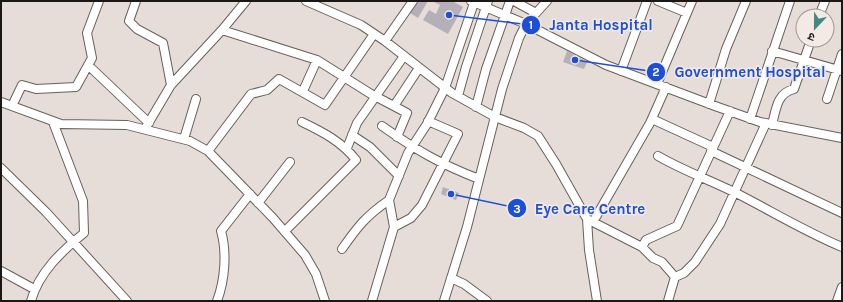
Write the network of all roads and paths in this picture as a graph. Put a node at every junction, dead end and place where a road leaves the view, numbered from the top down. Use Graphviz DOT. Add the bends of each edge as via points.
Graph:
graph roads {
  1 [pos="99,1"];
  2 [pos="136,1"];
  3 [pos="246,1"];
  4 [pos="306,1"];
  5 [pos="413,1"];
  6 [pos="510,1"];
  7 [pos="514,1"];
  8 [pos="547,1"];
  9 [pos="647,1"];
  10 [pos="658,1"];
  11 [pos="692,1"];
  12 [pos="746,1"];
  13 [pos="790,1"];
  14 [pos="472,2"];
  15 [pos="487,4"];
  16 [pos="536,13"];
  17 [pos="687,13"];
  18 [pos="505,15"];
  19 [pos="526,24"];
  20 [pos="222,30"];
  21 [pos="374,34"];
  22 [pos="385,41"];
  23 [pos="809,48"];
  24 [pos="772,51"];
  25 [pos="842,54"];
  26 [pos="404,56"];
  27 [pos="317,60"];
  28 [pos="805,60"];
  29 [pos="88,65"];
  30 [pos="419,68"];
  31 [pos="840,70"];
  32 [pos="621,71"];
  33 [pos="345,77"];
  34 [pos="657,84"];
  35 [pos="171,85"];
  36 [pos="666,87"];
  37 [pos="445,88"];
  38 [pos="303,91"];
  39 [pos="376,96"];
  40 [pos="458,96"];
  41 [pos="196,99"];
  42 [pos="826,99"];
  43 [pos="1,102"];
  44 [pos="709,104"];
  45 [pos="12,106"];
  46 [pos="394,106"];
  47 [pos="476,107"];
  48 [pos="730,111"];
  49 [pos="495,117"];
  50 [pos="652,119"];
  51 [pos="750,119"];
  52 [pos="428,121"];
  53 [pos="53,122"];
  54 [pos="302,122"];
  55 [pos="769,124"];
  56 [pos="147,126"];
  57 [pos="382,126"];
  58 [pos="352,135"];
  59 [pos="397,137"];
  60 [pos="842,138"];
  61 [pos="184,139"];
  62 [pos="347,148"];
  63 [pos="412,148"];
  64 [pos="712,149"];
  65 [pos="208,151"];
  66 [pos="658,156"];
  67 [pos="290,162"];
  68 [pos="443,165"];
  69 [pos="747,167"];
  70 [pos="1,168"];
  71 [pos="399,176"];
  72 [pos="700,177"];
  73 [pos="479,179"];
  74 [pos="735,193"];
  75 [pos="250,194"];
  76 [pos="389,200"];
  77 [pos="258,202"];
  78 [pos="842,213"];
  79 [pos="590,221"];
  80 [pos="394,226"];
  81 [pos="285,231"];
  82 [pos="72,242"];
  83 [pos="642,247"];
  84 [pos="842,247"];
  85 [pos="342,249"];
  86 [pos="1,271"];
  87 [pos="675,277"];
  88 [pos="451,278"];
  89 [pos="842,287"];
  90 [pos="34,289"];
  91 [pos="31,301"];
  92 [pos="127,301"];
  93 [pos="217,301"];
  94 [pos="325,301"];
  95 [pos="372,301"];
  96 [pos="444,301"];
  97 [pos="487,301"];
  98 [pos="597,301"];
  99 [pos="668,301"];
  100 [pos="837,301"];
  1 -- 29 [label="street" via="87,33 92,58"];
  2 -- 35 [label="street" via="129,21 137,29 163,43"];
  3 -- 20 [label="street"];
  4 -- 21 [label="street" via="361,25"];
  5 -- 22 [label="street"];
  6 -- 18 [label="street"];
  7 -- 16 [label="street"];
  8 -- 16 [label="street"];
  9 -- 32 [label="street"];
  10 -- 17 [label="street"];
  11 -- 17 [label="street"];
  12 -- 44 [label="street" via="726,49"];
  13 -- 24 [label="street"];
  14 -- 15 [label="street"];
  14 -- 37 [label="street"];
  15 -- 18 [label="street"];
  15 -- 40 [label="street"];
  16 -- 19 [label="street"];
  17 -- 34 [label="street"];
  18 -- 19 [label="street"];
  18 -- 47 [label="street"];
  19 -- 32 [label="street"];
  19 -- 49 [label="street" via="519,38"];
  20 -- 27 [label="street"];
  20 -- 35 [label="street"];
  21 -- 22 [label="street"];
  21 -- 33 [label="street"];
  22 -- 26 [label="street"];
  23 -- 28 [label="street"];
  24 -- 28 [label="street"];
  24 -- 51 [label="street"];
  25 -- 31 [label="street"];
  26 -- 30 [label="street"];
  26 -- 39 [label="street"];
  27 -- 33 [label="street"];
  27 -- 38 [label="street"];
  28 -- 31 [label="street"];
  28 -- 55 [label="street" via="794,89 785,91 779,99"];
  29 -- 45 [label="street" via="76,87 36,89 22,85"];
  29 -- 56 [label="street"];
  30 -- 37 [label="street"];
  30 -- 46 [label="street"];
  31 -- 42 [label="street"];
  32 -- 34 [label="street"];
  33 -- 38 [label="street" via="325,104"];
  33 -- 39 [label="street"];
  34 -- 36 [label="street"];
  35 -- 56 [label="street"];
  36 -- 44 [label="street"];
  36 -- 50 [label="street"];
  37 -- 40 [label="street"];
  37 -- 52 [label="street"];
  38 -- 65 [label="street" via="278,79 267,90 250,94"];
  39 -- 46 [label="street"];
  39 -- 58 [label="street"];
  40 -- 47 [label="street"];
  41 -- 61 [label="street"];
  43 -- 45 [label="street"];
  44 -- 48 [label="street"];
  45 -- 53 [label="street"];
  46 -- 59 [label="street" via="407,113"];
  47 -- 49 [label="street"];
  48 -- 51 [label="street"];
  48 -- 64 [label="street"];
  49 -- 73 [label="street"];
  49 -- 79 [label="street" via="538,136"];
  50 -- 64 [label="street"];
  50 -- 79 [label="street"];
  51 -- 55 [label="street"];
  52 -- 63 [label="street"];
  52 -- 68 [label="street" via="458,134"];
  53 -- 56 [label="street"];
  53 -- 82 [label="street" via="83,201 84,233"];
  54 -- 62 [label="street"];
  55 -- 60 [label="street"];
  55 -- 69 [label="street"];
  56 -- 61 [label="street"];
  57 -- 59 [label="street"];
  58 -- 62 [label="street"];
  58 -- 71 [label="street" via="370,147"];
  59 -- 63 [label="street"];
  61 -- 65 [label="street"];
  62 -- 81 [label="street" via="356,160"];
  63 -- 68 [label="street"];
  63 -- 71 [label="street"];
  64 -- 69 [label="street"];
  64 -- 72 [label="street"];
  65 -- 75 [label="street"];
  66 -- 72 [label="street"];
  67 -- 77 [label="street"];
  68 -- 73 [label="street"];
  68 -- 80 [label="street" via="422,205 411,218"];
  69 -- 74 [label="street"];
  69 -- 78 [label="street"];
  70 -- 82 [label="street" via="46,212"];
  71 -- 76 [label="street"];
  72 -- 74 [label="street"];
  72 -- 83 [label="street" via="678,226 646,240"];
  73 -- 88 [label="street"];
  74 -- 84 [label="street"];
  74 -- 87 [label="street" via="700,256 684,273"];
  75 -- 77 [label="street"];
  75 -- 93 [label="street" via="221,231 225,242 221,291"];
  76 -- 80 [label="street"];
  76 -- 85 [label="street" via="370,213 355,228"];
  77 -- 81 [label="street"];
  79 -- 83 [label="street"];
  79 -- 98 [label="street" via="589,250"];
  80 -- 95 [label="street"];
  81 -- 94 [label="street" via="305,255 316,274"];
  82 -- 90 [label="street" via="48,267"];
  82 -- 92 [label="street"];
  83 -- 87 [label="street" via="653,258 662,262"];
  86 -- 90 [label="street"];
  87 -- 99 [label="street"];
  88 -- 96 [label="street"];
  88 -- 97 [label="street"];
  89 -- 100 [label="street"];
  90 -- 91 [label="street"];
}
